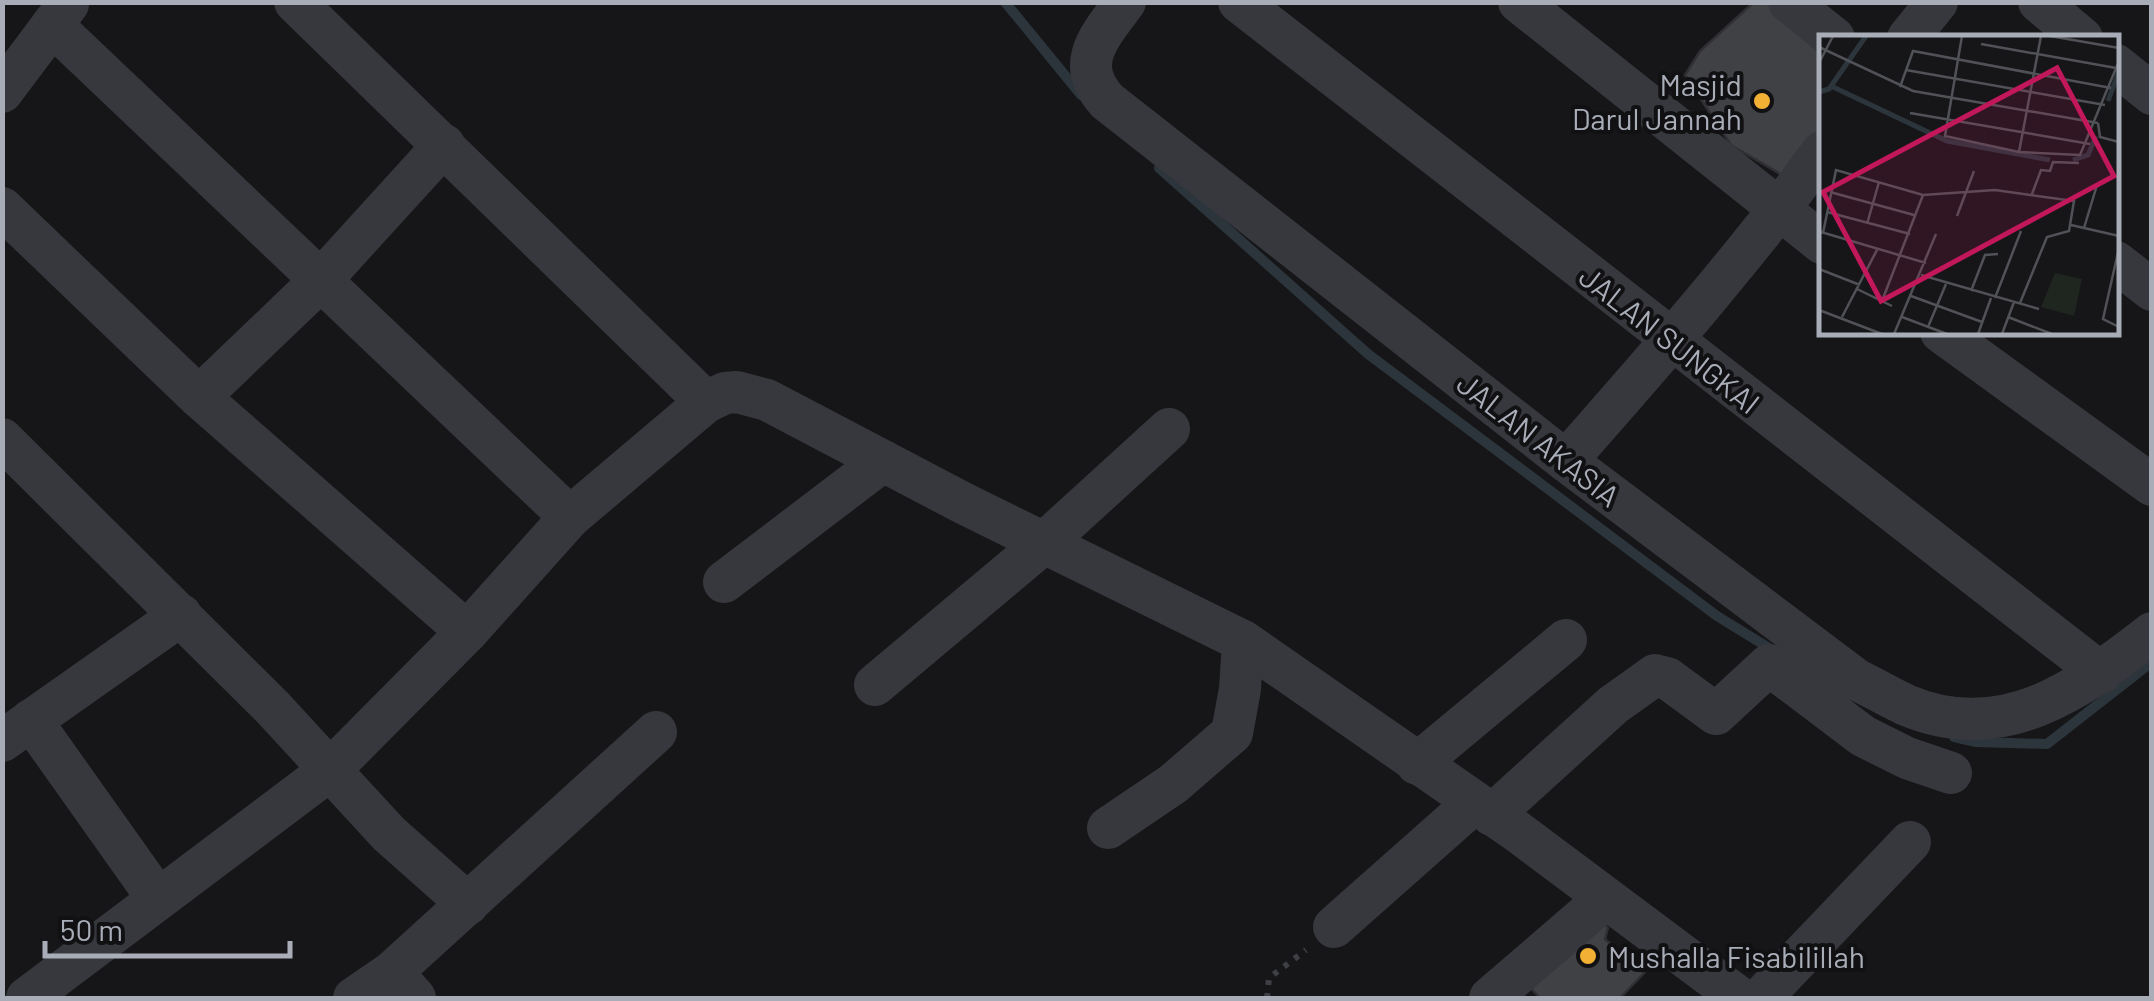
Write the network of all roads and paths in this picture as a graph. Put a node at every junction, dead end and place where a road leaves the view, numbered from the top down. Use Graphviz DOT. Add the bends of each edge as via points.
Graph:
graph roads {
  1 [pos="296,2"];
  2 [pos="1125,2"];
  3 [pos="1239,2"];
  4 [pos="1519,2"];
  5 [pos="1789,2"];
  6 [pos="1937,2"];
  7 [pos="2039,2"];
  8 [pos="61,14"];
  9 [pos="1830,35"];
  10 [pos="1910,35"];
  11 [pos="2078,35"];
  12 [pos="2119,68"];
  13 [pos="2,92"];
  14 [pos="2152,94"];
  15 [pos="444,144"];
  16 [pos="1819,156"];
  17 [pos="2,208"];
  18 [pos="1779,211"];
  19 [pos="1819,241"];
  20 [pos="2119,264"];
  21 [pos="321,280"];
  22 [pos="2152,290"];
  23 [pos="1945,335"];
  24 [pos="1672,341"];
  25 [pos="198,397"];
  26 [pos="706,402"];
  27 [pos="1169,429"];
  28 [pos="8,456"];
  29 [pos="883,461"];
  30 [pos="1566,461"];
  31 [pos="2152,485"];
  32 [pos="570,516"];
  33 [pos="1044,544"];
  34 [pos="724,582"];
  35 [pos="181,615"];
  36 [pos="468,632"];
  37 [pos="2152,633"];
  38 [pos="1566,640"];
  39 [pos="1243,641"];
  40 [pos="2102,673"];
  41 [pos="875,685"];
  42 [pos="17,731"];
  43 [pos="656,732"];
  44 [pos="1417,764"];
  45 [pos="330,770"];
  46 [pos="1951,773"];
  47 [pos="1483,809"];
  48 [pos="1108,828"];
  49 [pos="1910,842"];
  50 [pos="1606,898"];
  51 [pos="158,899"];
  52 [pos="468,904"];
  53 [pos="1334,927"];
  54 [pos="403,985"];
  55 [pos="27,998"];
  56 [pos="354,998"];
  57 [pos="1267,998"];
  58 [pos="1490,998"];
  59 [pos="1740,998"];
  60 [pos="1761,998"];
  1 -- 15 [label="street"];
  2 -- 30 [label="street, JALAN AKASIA" via="1090,64 1107,101"];
  3 -- 24 [label="street, JALAN SUNGKAI"];
  4 -- 18 [label="street"];
  5 -- 9 [label="street"];
  6 -- 10 [label="street"];
  7 -- 11 [label="street"];
  8 -- 13 [label="street"];
  8 -- 21 [label="street"];
  12 -- 14 [label="street"];
  15 -- 21 [label="street"];
  15 -- 26 [label="street"];
  16 -- 18 [label="street"];
  17 -- 25 [label="street"];
  18 -- 19 [label="street"];
  18 -- 24 [label="street"];
  20 -- 22 [label="street"];
  21 -- 25 [label="street"];
  21 -- 32 [label="street"];
  23 -- 31 [label="street"];
  24 -- 30 [label="street"];
  24 -- 40 [label="street, JALAN SUNGKAI"];
  25 -- 36 [label="street"];
  26 -- 29 [label="street" via="725,392 751,394"];
  26 -- 32 [label="street"];
  27 -- 33 [label="street"];
  28 -- 35 [label="street"];
  29 -- 33 [label="street"];
  29 -- 34 [label="street"];
  30 -- 40 [label="street, JALAN AKASIA" via="1858,680 1909,706 1990,720 2054,701"];
  32 -- 36 [label="street"];
  33 -- 39 [label="street"];
  33 -- 41 [label="street"];
  35 -- 42 [label="street"];
  35 -- 45 [label="street"];
  36 -- 45 [label="street"];
  37 -- 40 [label="street, JALAN AKASIA"];
  38 -- 44 [label="street"];
  39 -- 44 [label="street"];
  39 -- 48 [label="street" via="1232,733"];
  42 -- 51 [label="street"];
  43 -- 52 [label="street"];
  44 -- 47 [label="street"];
  45 -- 51 [label="street"];
  45 -- 52 [label="street" via="388,834"];
  46 -- 47 [label="street" via="1862,736 1770,665 1716,714 1655,674"];
  47 -- 50 [label="street"];
  47 -- 53 [label="street"];
  49 -- 60 [label="street"];
  50 -- 58 [label="street"];
  50 -- 59 [label="street"];
  51 -- 55 [label="street"];
  52 -- 54 [label="street"];
  53 -- 57 [label="path" via="1269,978"];
  54 -- 56 [label="street"];
}
